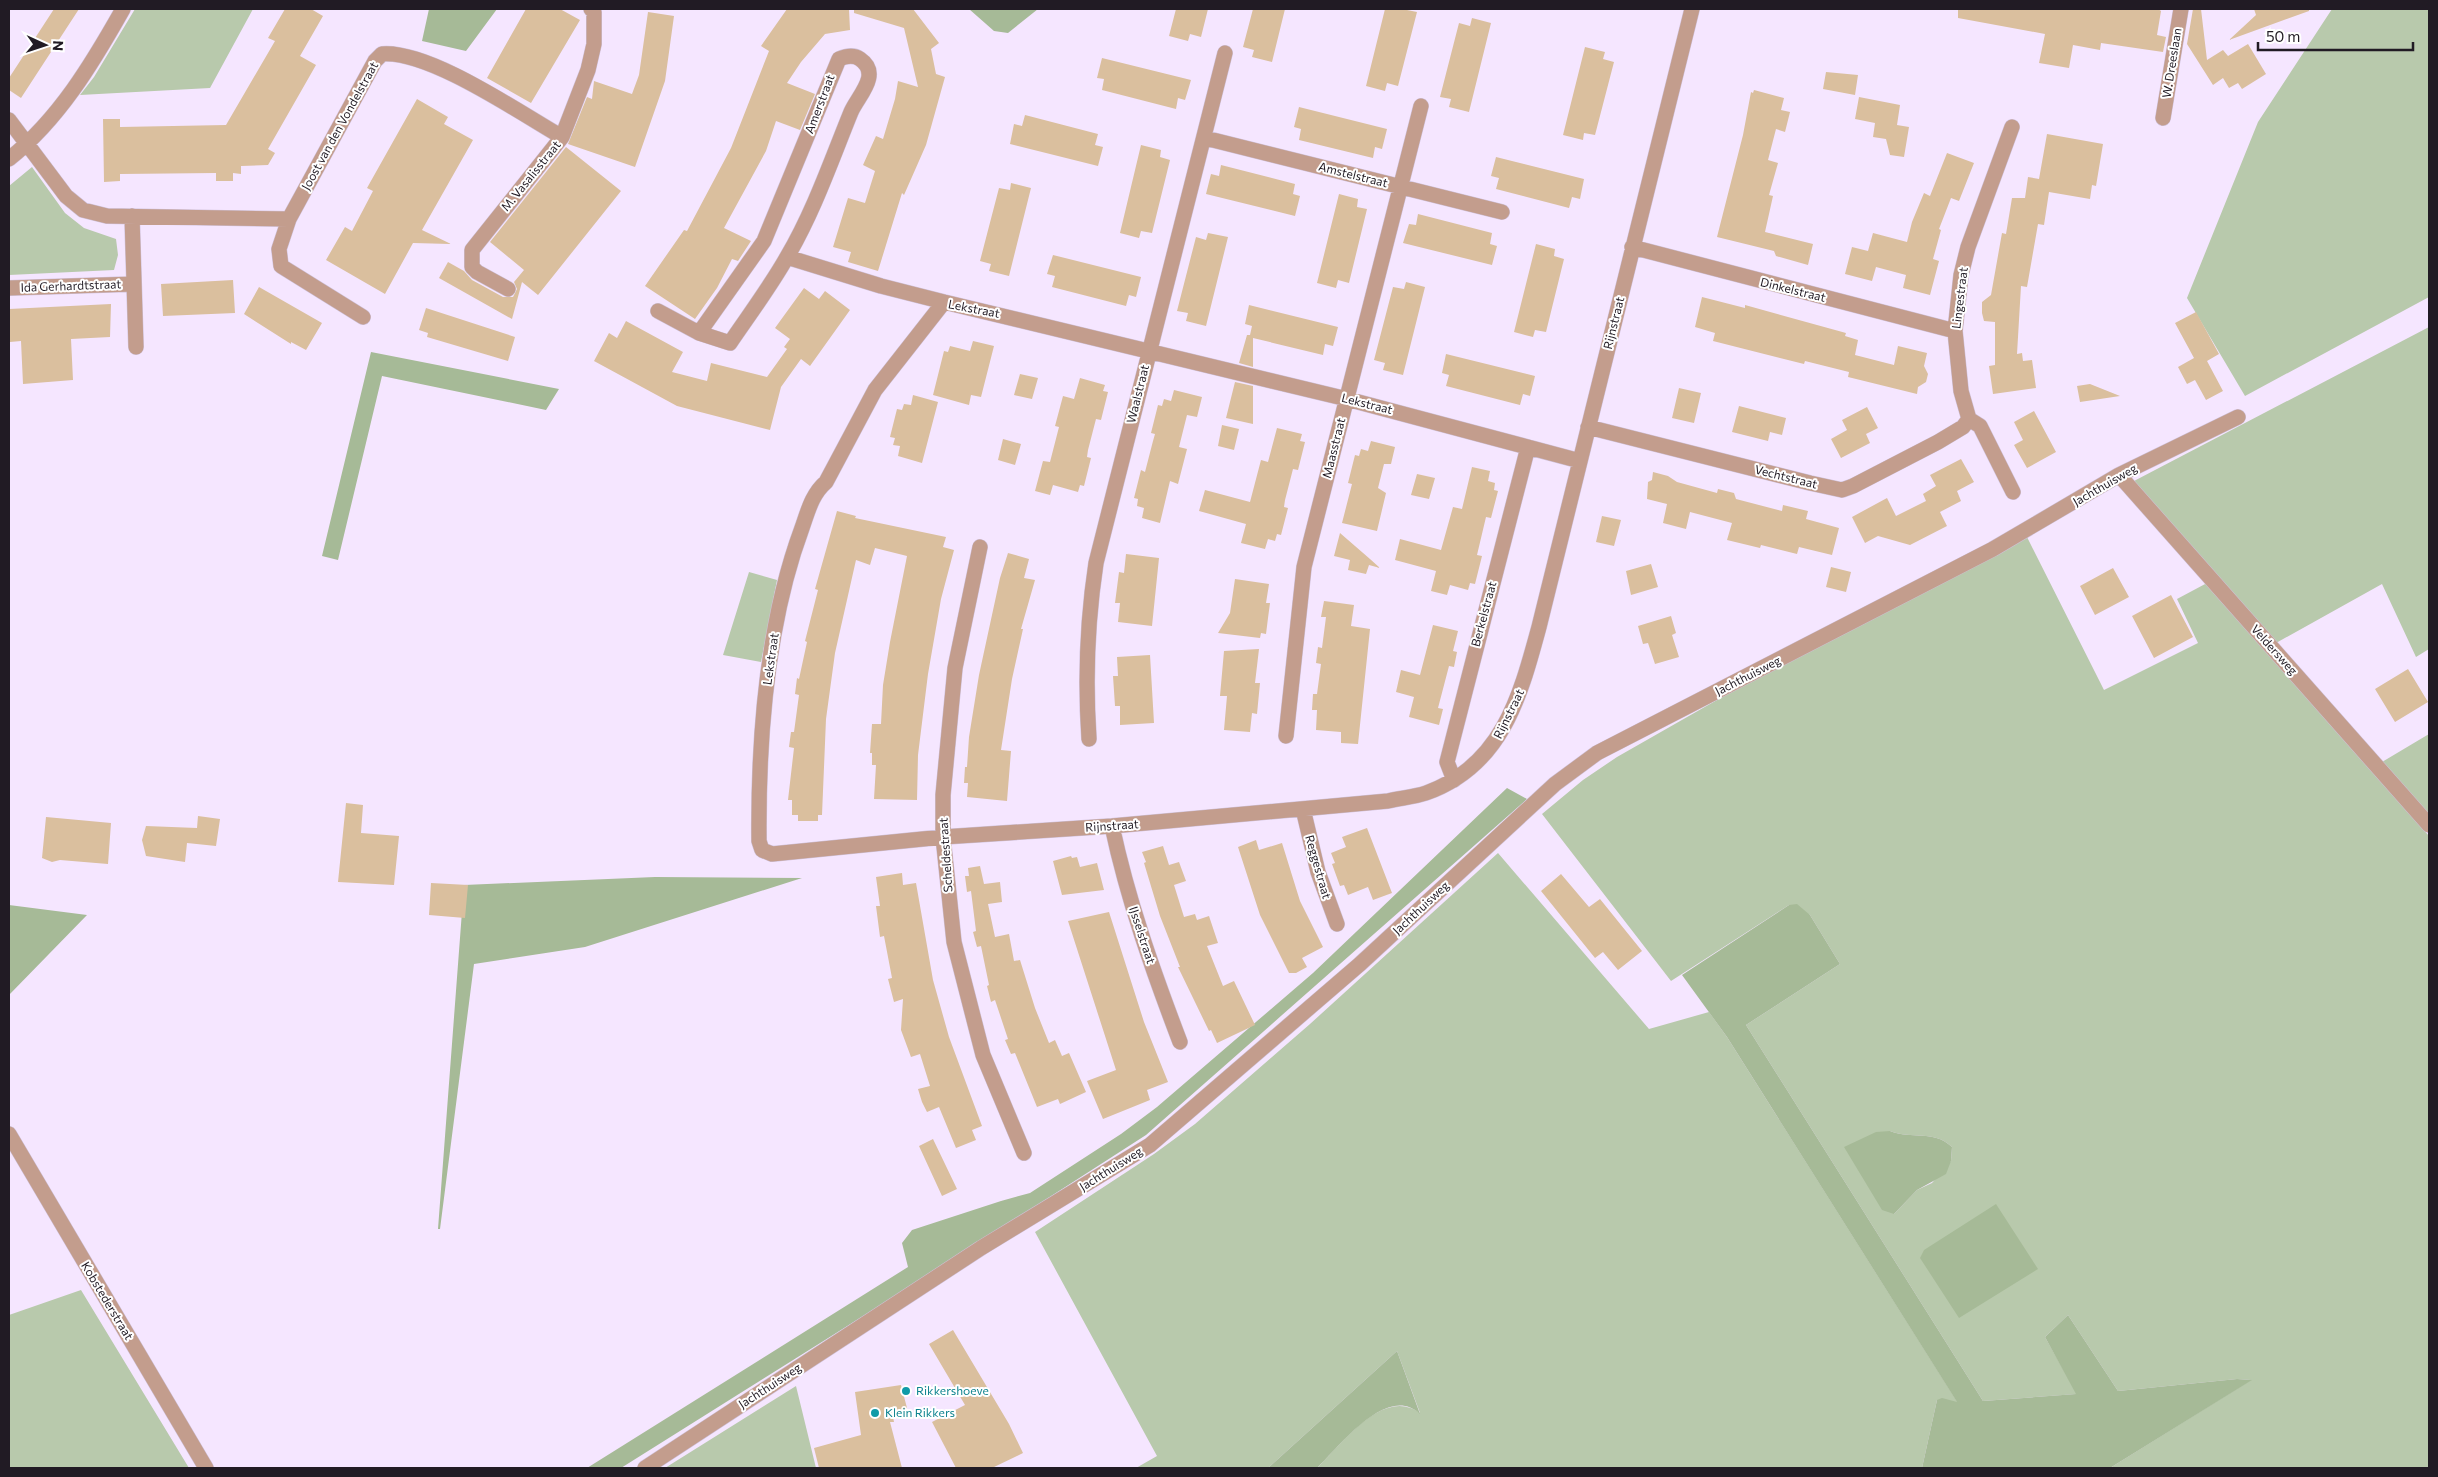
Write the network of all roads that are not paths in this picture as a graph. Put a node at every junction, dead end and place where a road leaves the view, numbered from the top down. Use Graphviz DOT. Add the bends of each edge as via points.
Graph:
graph roads {
  1 [pos="122,9"];
  2 [pos="591,9"];
  3 [pos="1692,9"];
  4 [pos="2181,9"];
  5 [pos="1226,54"];
  6 [pos="1421,106"];
  7 [pos="2163,118"];
  8 [pos="9,120"];
  9 [pos="2012,127"];
  10 [pos="562,137"];
  11 [pos="1205,138"];
  12 [pos="28,144"];
  13 [pos="9,159"];
  14 [pos="1400,186"];
  15 [pos="1502,212"];
  16 [pos="132,216"];
  17 [pos="289,219"];
  18 [pos="1632,248"];
  19 [pos="787,257"];
  20 [pos="134,284"];
  21 [pos="9,288"];
  22 [pos="508,289"];
  23 [pos="944,302"];
  24 [pos="658,311"];
  25 [pos="363,317"];
  26 [pos="1955,331"];
  27 [pos="699,333"];
  28 [pos="136,347"];
  29 [pos="1149,350"];
  30 [pos="1347,399"];
  31 [pos="2238,417"];
  32 [pos="1969,418"];
  33 [pos="1588,427"];
  34 [pos="1528,447"];
  35 [pos="1580,461"];
  36 [pos="2119,475"];
  37 [pos="2013,492"];
  38 [pos="980,547"];
  39 [pos="1286,736"];
  40 [pos="1089,739"];
  41 [pos="1454,780"];
  42 [pos="1303,809"];
  43 [pos="2429,824"];
  44 [pos="1112,826"];
  45 [pos="943,837"];
  46 [pos="789,852"];
  47 [pos="1337,924"];
  48 [pos="1180,1042"];
  49 [pos="9,1134"];
  50 [pos="1024,1153"];
  51 [pos="206,1468"];
  52 [pos="645,1468"];
  1 -- 12 [label="street" via="91,64"];
  2 -- 10 [label="street, M. Vasalisstraat" via="594,12 594,44 588,70"];
  3 -- 18 [label="street, Rijnstraat"];
  4 -- 7 [label="street, W. Dreeslaan"];
  5 -- 11 [label="street, Waalstraat"];
  6 -- 14 [label="street, Maasstraat"];
  8 -- 12 [label="street"];
  9 -- 26 [label="street, Lingestraat" via="1968,247 1961,275"];
  10 -- 17 [label="street, Joost van den Vondelstraat" via="461,79 417,58 396,52 382,54 375,61"];
  10 -- 22 [label="street, M. Vasalisstraat" via="472,250 472,267"];
  11 -- 14 [label="street, Amstelstraat"];
  11 -- 29 [label="street, Waalstraat"];
  12 -- 13 [label="street"];
  12 -- 16 [label="street" via="66,196 83,210 107,216"];
  14 -- 15 [label="street, Amstelstraat"];
  14 -- 30 [label="street, Maasstraat"];
  16 -- 17 [label="street"];
  16 -- 20 [label="street, Ida Gerhardtstraat"];
  17 -- 25 [label="street, Joost van den Vondelstraat" via="279,249 281,266"];
  18 -- 26 [label="street, Dinkelstraat"];
  18 -- 33 [label="street, Rijnstraat"];
  19 -- 23 [label="street"];
  19 -- 27 [label="street, Amerstraat" via="730,343"];
  19 -- 27 [label="street, Amerstraat" via="814,205 854,106 867,87 869,72 866,64 856,56 839,59 764,242"];
  20 -- 21 [label="street, Ida Gerhardtstraat"];
  20 -- 28 [label="street, Ida Gerhardtstraat"];
  23 -- 29 [label="street, Lekstraat"];
  23 -- 46 [label="street, Lekstraat" via="875,390 826,482 815,491 794,548 771,648 761,749 759,811 762,850 772,854"];
  24 -- 27 [label="street, Amerstraat"];
  26 -- 32 [label="street, Lingestraat" via="1961,391"];
  29 -- 30 [label="street, Lekstraat"];
  29 -- 40 [label="street, Waalstraat" via="1092,590 1085,686"];
  30 -- 34 [label="street, Lekstraat"];
  30 -- 39 [label="street, Maasstraat" via="1304,567"];
  31 -- 36 [label="street, Jachthuisweg"];
  32 -- 33 [label="street, Vechtstraat" via="1963,427 1938,442 1842,490"];
  32 -- 37 [label="street, Lingestraat" via="1980,426"];
  33 -- 35 [label="street, Rijnstraat"];
  34 -- 35 [label="street, Lekstraat"];
  34 -- 41 [label="street, Berkelstraat" via="1446,762"];
  35 -- 41 [label="street, Rijnstraat" via="1524,684 1494,745"];
  36 -- 43 [label="street, Veldersweg"];
  36 -- 52 [label="street, Jachthuisweg" via="1993,549 1597,753 1555,784 1360,964 1150,1145 981,1248"];
  38 -- 45 [label="street, Scheldestraat" via="954,668 943,795"];
  41 -- 42 [label="street, Rijnstraat" via="1425,793 1388,801"];
  42 -- 44 [label="street, Rijnstraat"];
  42 -- 47 [label="street, Reggestraat" via="1318,872"];
  44 -- 45 [label="street, Rijnstraat"];
  44 -- 48 [label="street, IJsselstraat" via="1139,929"];
  45 -- 46 [label="street, Rijnstraat"];
  45 -- 50 [label="street, Scheldestraat" via="954,942 983,1055"];
  49 -- 51 [label="street, Kobstederstraat"];
}
